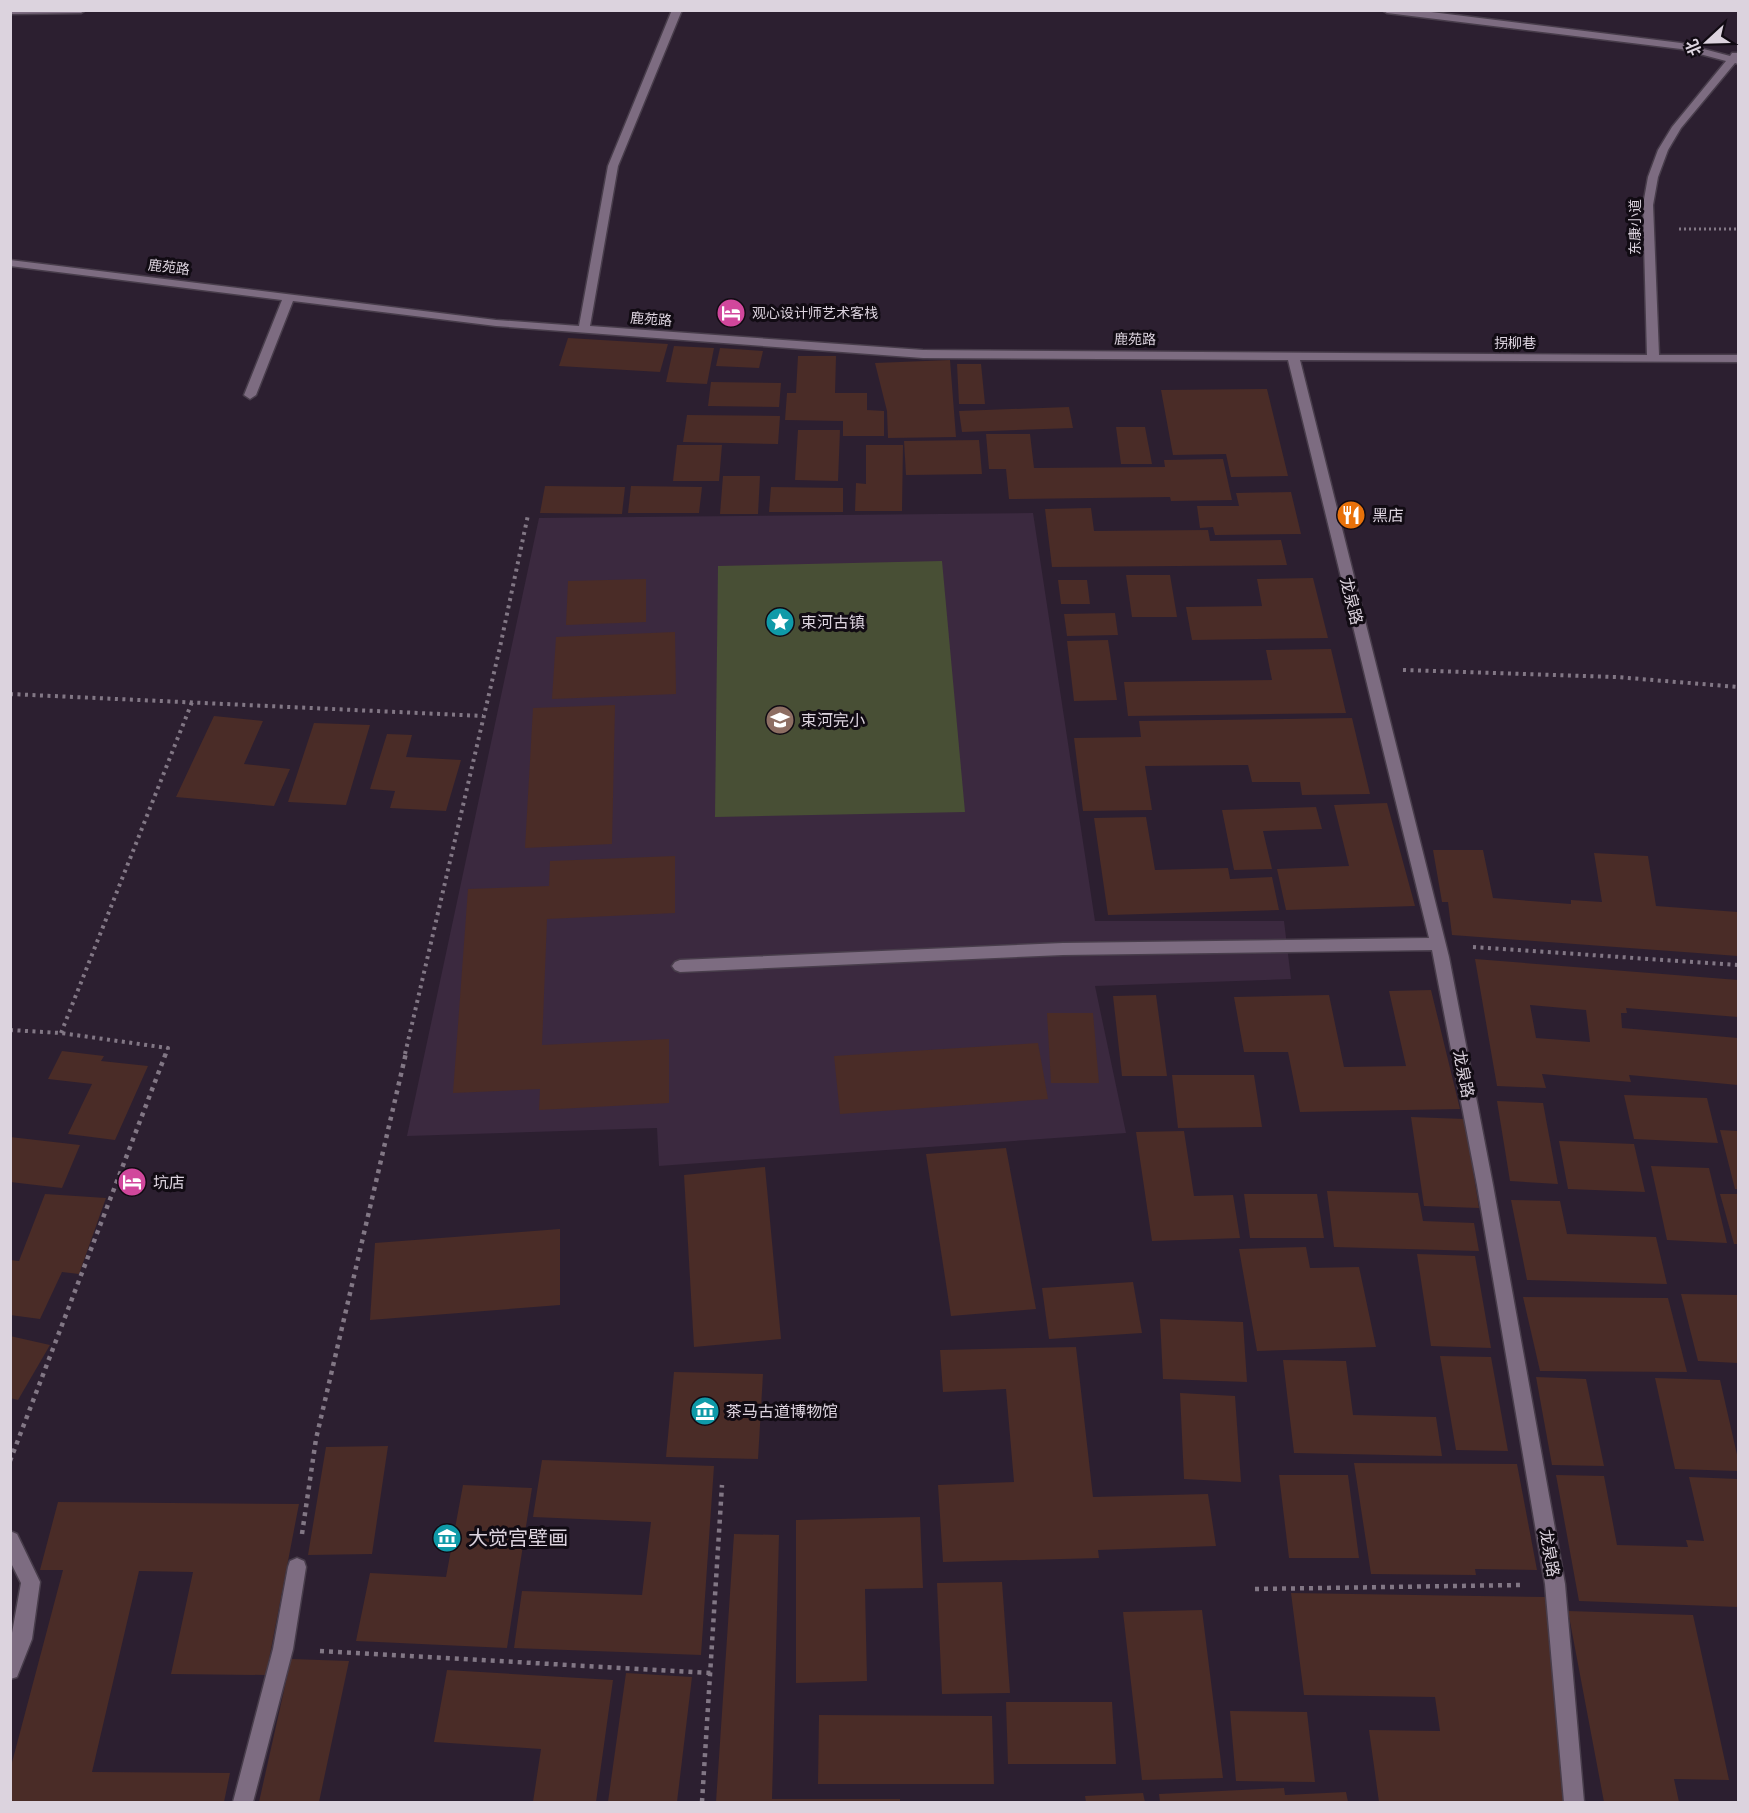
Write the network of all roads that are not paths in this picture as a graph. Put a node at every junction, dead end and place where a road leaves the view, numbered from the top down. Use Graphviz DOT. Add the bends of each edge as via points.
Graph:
graph roads {
  1 [pos="81,10"];
  2 [pos="677,10"];
  3 [pos="1387,10"];
  4 [pos="10,11"];
  5 [pos="1736,58"];
  6 [pos="10,263"];
  7 [pos="289,297"];
  8 [pos="584,329"];
  9 [pos="1293,357"];
  10 [pos="1653,358"];
  11 [pos="1738,360"];
  12 [pos="250,395"];
  13 [pos="1437,944"];
  14 [pos="680,966"];
  15 [pos="10,1540"];
  16 [pos="297,1567"];
  17 [pos="10,1670"];
  18 [pos="243,1803"];
  19 [pos="1574,1803"];
  1 -- 4 [label="street"];
  2 -- 8 [label="street" via="613,166"];
  3 -- 5 [label="street" via="1681,46"];
  5 -- 10 [label="street, 东康小道" via="1677,127 1663,150 1651,186 1648,229"];
  6 -- 7 [label="street, 鹿苑路"];
  7 -- 8 [label="street, 鹿苑路" via="496,323"];
  7 -- 12 [label="street"];
  8 -- 9 [label="street, 鹿苑路" via="923,354"];
  9 -- 10 [label="street, 拐柳巷"];
  9 -- 13 [label="street, 龙泉路"];
  10 -- 11 [label="street, 拐柳巷"];
  13 -- 14 [label="street" via="1063,949"];
  13 -- 19 [label="street, 龙泉路" via="1485,1185 1555,1584"];
  15 -- 17 [label="street" via="31,1582 22,1639"];
  16 -- 18 [label="street" via="283,1649"];
}
